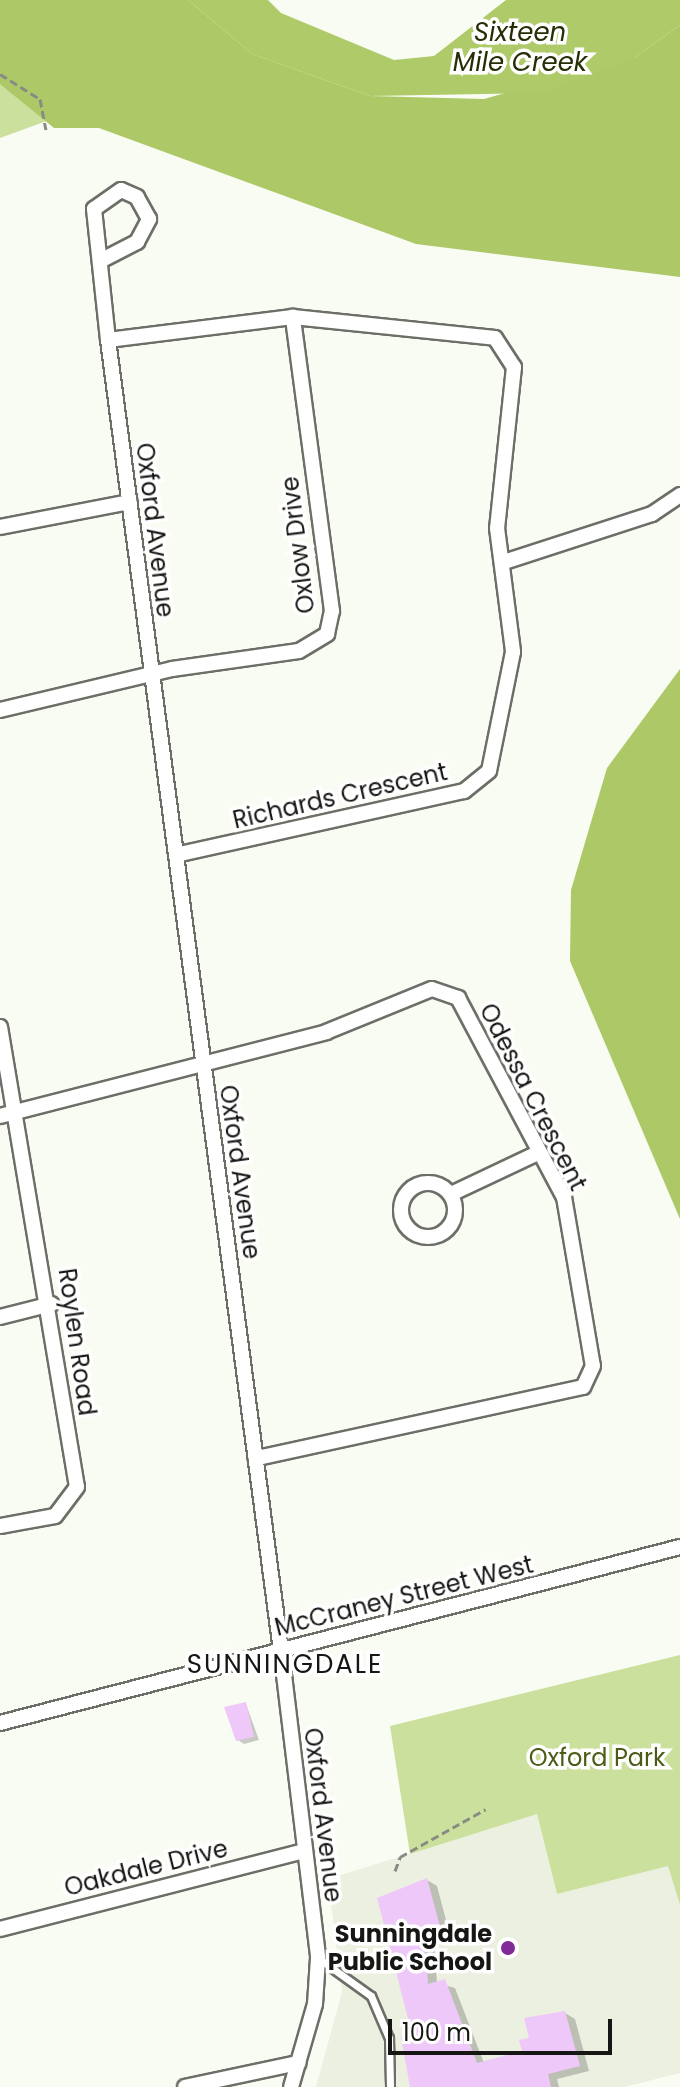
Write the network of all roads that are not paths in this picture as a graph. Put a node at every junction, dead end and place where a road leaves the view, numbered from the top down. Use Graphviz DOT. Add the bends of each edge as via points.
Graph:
graph roads {
  1 [pos="100,261"];
  2 [pos="293,317"];
  3 [pos="108,340"];
  4 [pos="680,495"];
  5 [pos="130,502"];
  6 [pos="0,527"];
  7 [pos="504,562"];
  8 [pos="152,673"];
  9 [pos="0,710"];
  10 [pos="176,855"];
  11 [pos="0,1027"];
  12 [pos="203,1061"];
  13 [pos="7,1114"];
  14 [pos="540,1152"];
  15 [pos="451,1194"];
  16 [pos="51,1304"];
  17 [pos="0,1317"];
  18 [pos="256,1458"];
  19 [pos="0,1526"];
  20 [pos="680,1547"];
  21 [pos="281,1650"];
  22 [pos="0,1723"];
  23 [pos="304,1851"];
  24 [pos="0,1929"];
  25 [pos="318,1958"];
  26 [pos="298,2063"];
  27 [pos="185,2087"];
  28 [pos="291,2087"];
  29 [pos="390,2087"];
  1 -- 1 [label="street, Oxford Avenue" via="137,242 149,219 137,197 121,190 94,209"];
  1 -- 3 [label="street, Oxford Avenue"];
  2 -- 3 [label="street, Richards Crescent"];
  2 -- 7 [label="street, Richards Crescent" via="495,338 509,350 514,383 498,487"];
  2 -- 8 [label="street, Oxlow Drive" via="332,611 327,634 299,651"];
  3 -- 5 [label="street, Oxford Avenue"];
  4 -- 7 [label="street" via="652,514"];
  5 -- 6 [label="street"];
  5 -- 8 [label="street, Oxford Avenue"];
  7 -- 10 [label="street, Richards Crescent" via="513,652 489,771 464,791"];
  8 -- 9 [label="street, Oxlow Drive"];
  8 -- 10 [label="street, Oxford Avenue"];
  10 -- 12 [label="street, Oxford Avenue"];
  11 -- 13 [label="street, Roylen Road"];
  12 -- 13 [label="street"];
  12 -- 14 [label="street, Odessa Crescent" via="326,1032 432,989 447,990 458,998"];
  12 -- 18 [label="street, Oxford Avenue"];
  13 -- 16 [label="street, Roylen Road"];
  14 -- 15 [label="street"];
  14 -- 18 [label="street, Odessa Crescent" via="564,1197 593,1366 583,1387"];
  15 -- 15 [label="street" via="434,1183 411,1187 398,1210 407,1229 434,1239 450,1228 458,1207"];
  16 -- 17 [label="street"];
  16 -- 19 [label="street, Roylen Road" via="77,1487 55,1516"];
  18 -- 21 [label="street, Oxford Avenue"];
  20 -- 21 [label="street, McCraney Street West"];
  21 -- 22 [label="street, McCraney Street West"];
  21 -- 23 [label="street, Oxford Avenue"];
  23 -- 24 [label="street, Oakdale Drive"];
  23 -- 25 [label="street, Oxford Avenue"];
  25 -- 26 [label="street, Oxford Avenue" via="315,2004"];
  25 -- 29 [label="lane" via="371,1996 389,2038"];
  26 -- 27 [label="street"];
  26 -- 28 [label="street, Oxford Avenue"];
}
